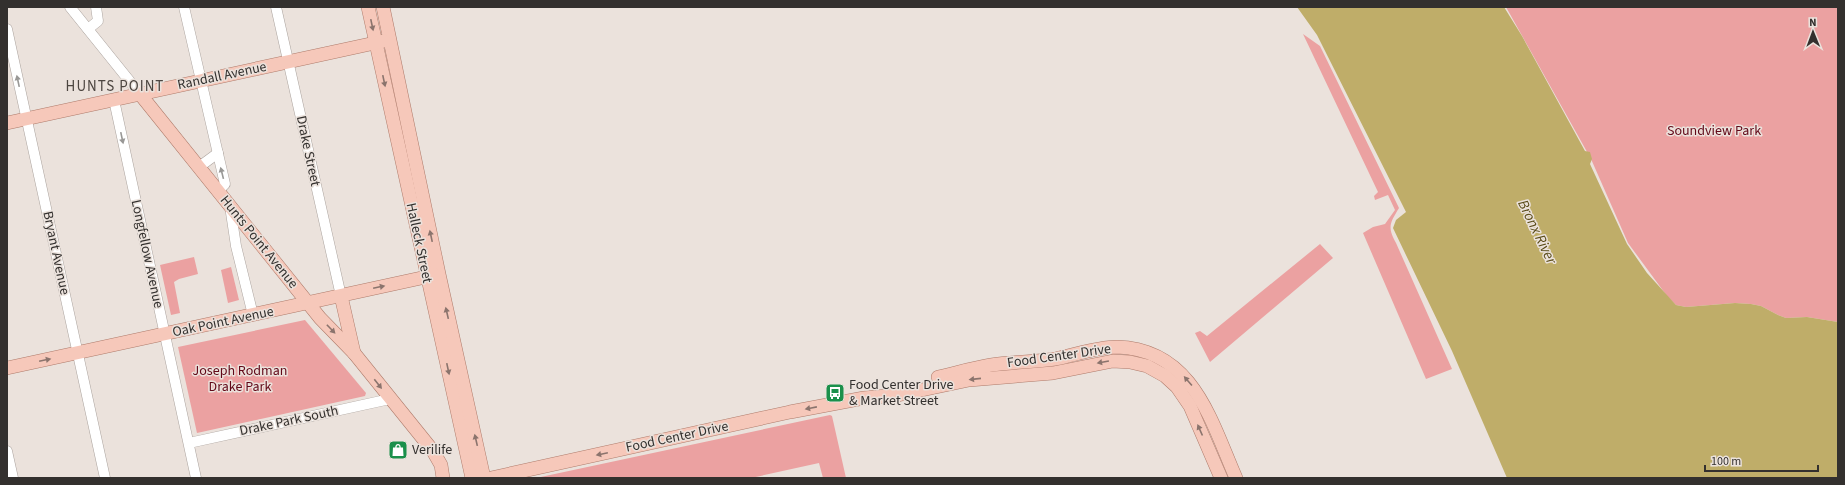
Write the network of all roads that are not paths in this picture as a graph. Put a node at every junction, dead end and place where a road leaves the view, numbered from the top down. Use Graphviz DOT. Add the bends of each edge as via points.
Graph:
graph roads {
  1 [pos="96,7"];
  2 [pos="184,7"];
  3 [pos="276,7"];
  4 [pos="368,7"];
  5 [pos="383,7"];
  6 [pos="75,9"];
  7 [pos="7,29"];
  8 [pos="88,29"];
  9 [pos="390,40"];
  10 [pos="376,43"];
  11 [pos="288,62"];
  12 [pos="200,81"];
  13 [pos="140,94"];
  14 [pos="114,100"];
  15 [pos="26,119"];
  16 [pos="7,123"];
  17 [pos="218,153"];
  18 [pos="199,167"];
  19 [pos="218,191"];
  20 [pos="230,205"];
  21 [pos="252,233"];
  22 [pos="236,246"];
  23 [pos="433,275"];
  24 [pos="341,296"];
  25 [pos="308,303"];
  26 [pos="253,315"];
  27 [pos="164,334"];
  28 [pos="78,353"];
  29 [pos="354,353"];
  30 [pos="7,368"];
  31 [pos="864,398"];
  32 [pos="390,399"];
  33 [pos="189,443"];
  34 [pos="1207,445"];
  35 [pos="7,451"];
  36 [pos="13,478"];
  37 [pos="105,478"];
  38 [pos="196,478"];
  39 [pos="443,478"];
  40 [pos="472,478"];
  41 [pos="484,478"];
  42 [pos="491,478"];
  43 [pos="1222,478"];
  44 [pos="1228,478"];
  45 [pos="1236,478"];
  1 -- 8 [label="street" via="98,21"];
  2 -- 12 [label="street"];
  3 -- 11 [label="street, Drake Street"];
  4 -- 10 [label="main road, Halleck Street, one-way"];
  5 -- 9 [label="main road, Halleck Street"];
  6 -- 8 [label="street, Hunts Point Avenue"];
  15 -- 7 [label="street, Bryant Avenue, one-way"];
  8 -- 13 [label="street, Hunts Point Avenue"];
  9 -- 10 [label="main road, Randall Avenue"];
  23 -- 9 [label="main road, Halleck Street, one-way"];
  10 -- 11 [label="main road, Randall Avenue"];
  10 -- 23 [label="main road, Halleck Street, one-way"];
  11 -- 12 [label="main road, Randall Avenue"];
  11 -- 24 [label="street, Drake Street"];
  12 -- 13 [label="main road, Randall Avenue"];
  12 -- 17 [label="street"];
  13 -- 14 [label="main road, Randall Avenue"];
  13 -- 18 [label="main road, Hunts Point Avenue"];
  14 -- 15 [label="main road, Randall Avenue"];
  14 -- 27 [label="street, Longfellow Avenue, one-way"];
  15 -- 16 [label="main road, Randall Avenue"];
  15 -- 28 [label="street, Bryant Avenue"];
  17 -- 18 [label="street"];
  19 -- 17 [label="street, one-way" via="225,184"];
  18 -- 19 [label="main road, Hunts Point Avenue"];
  19 -- 20 [label="main road, Hunts Point Avenue"];
  20 -- 21 [label="main road, Hunts Point Avenue"];
  20 -- 22 [label="street"];
  21 -- 22 [label="street"];
  21 -- 25 [label="main road, Hunts Point Avenue"];
  22 -- 26 [label="street"];
  24 -- 23 [label="main road, Oak Point Avenue, one-way"];
  23 -- 40 [label="main road, Halleck Street, one-way"];
  41 -- 23 [label="main road, Halleck Street, one-way"];
  24 -- 25 [label="main road, Oak Point Avenue"];
  24 -- 29 [label="main road"];
  25 -- 26 [label="main road, Oak Point Avenue"];
  25 -- 29 [label="main road, Hunts Point Avenue, one-way"];
  26 -- 27 [label="main road, Oak Point Avenue"];
  27 -- 28 [label="main road, Oak Point Avenue"];
  27 -- 33 [label="street, Longfellow Avenue"];
  30 -- 28 [label="main road, Oak Point Avenue, one-way"];
  28 -- 37 [label="street, Bryant Avenue"];
  29 -- 32 [label="main road, Hunts Point Avenue, one-way"];
  34 -- 31 [label="main road, Food Center Drive, one-way" via="1186,400 1177,387 1156,370 1130,362 1113,361 1053,373 970,380 898,395"];
  31 -- 42 [label="main road, Food Center Drive, one-way"];
  45 -- 31 [label="main road, Food Center Drive, one-way" via="1194,387 1172,364 1141,350 1108,347 1048,360 991,365 897,387"];
  32 -- 33 [label="street, Drake Park South"];
  32 -- 39 [label="main road, Hunts Point Avenue" via="433,451 441,465"];
  33 -- 38 [label="street, Longfellow Avenue"];
  34 -- 43 [label="main road, Food Center Drive"];
  34 -- 44 [label="main road"];
  35 -- 36 [label="street"];
}
